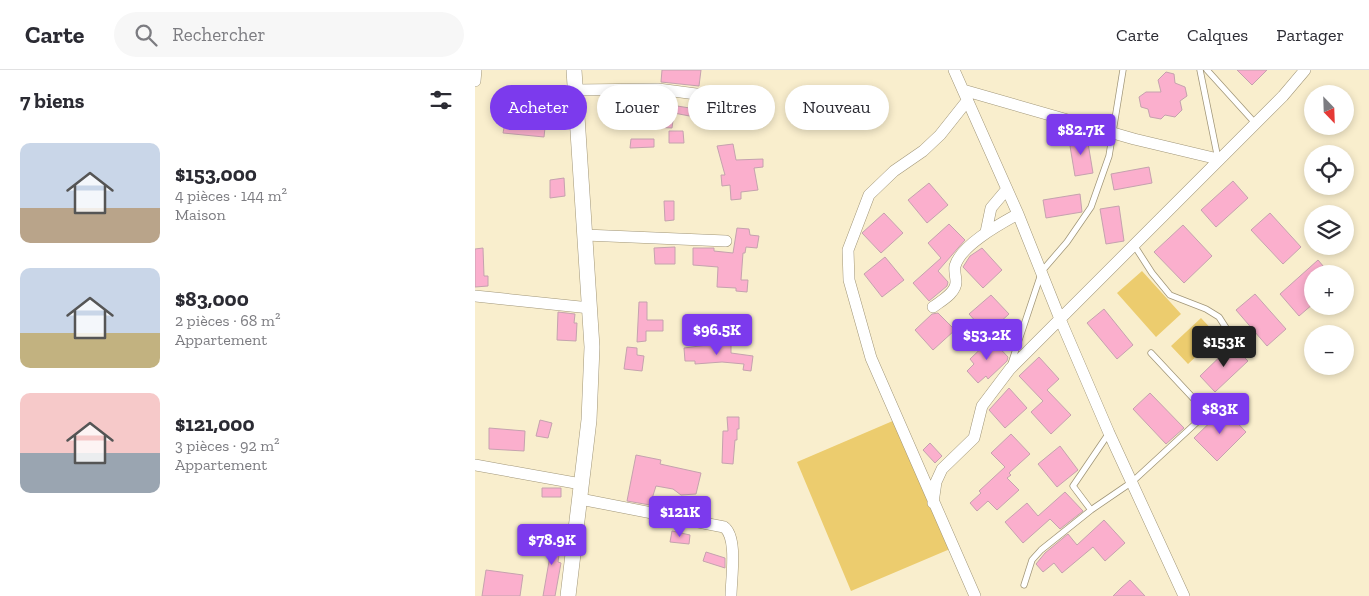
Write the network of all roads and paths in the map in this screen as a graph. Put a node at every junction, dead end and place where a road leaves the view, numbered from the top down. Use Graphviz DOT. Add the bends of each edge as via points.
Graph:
graph roads {
  1 [pos="476,70"];
  2 [pos="575,70"];
  3 [pos="954,70"];
  4 [pos="1123,70"];
  5 [pos="1200,70"];
  6 [pos="1207,70"];
  7 [pos="1305,70"];
  8 [pos="475,81"];
  9 [pos="576,85"];
  10 [pos="587,90"];
  11 [pos="963,90"];
  12 [pos="688,93"];
  13 [pos="967,101"];
  14 [pos="1255,122"];
  15 [pos="578,130"];
  16 [pos="1114,133"];
  17 [pos="1218,159"];
  18 [pos="1007,189"];
  19 [pos="1018,214"];
  20 [pos="986,232"];
  21 [pos="585,235"];
  22 [pos="725,241"];
  23 [pos="1134,245"];
  24 [pos="1042,271"];
  25 [pos="475,296"];
  26 [pos="590,308"];
  27 [pos="933,308"];
  28 [pos="1060,319"];
  29 [pos="1228,331"];
  30 [pos="1151,353"];
  31 [pos="1010,369"];
  32 [pos="1109,433"];
  33 [pos="475,465"];
  34 [pos="1132,482"];
  35 [pos="581,492"];
  36 [pos="933,503"];
  37 [pos="1091,510"];
  38 [pos="1024,585"];
  39 [pos="568,596"];
  40 [pos="731,596"];
  41 [pos="975,596"];
  42 [pos="1184,596"];
  1 -- 8 [label="street"];
  2 -- 9 [label="street"];
  3 -- 11 [label="street"];
  4 -- 16 [label="lane"];
  5 -- 17 [label="lane"];
  6 -- 14 [label="lane"];
  7 -- 14 [label="street"];
  10 -- 12 [label="street" via="658,89"];
  11 -- 13 [label="street"];
  11 -- 16 [label="street"];
  13 -- 18 [label="street"];
  13 -- 36 [label="street" via="923,151 894,171 869,195 848,250 849,280 871,358"];
  14 -- 17 [label="street"];
  15 -- 21 [label="street"];
  16 -- 17 [label="street"];
  16 -- 24 [label="lane" via="1091,206 1067,242"];
  17 -- 23 [label="street"];
  18 -- 19 [label="street"];
  18 -- 20 [label="street" via="991,208"];
  19 -- 20 [label="street"];
  19 -- 24 [label="street"];
  20 -- 27 [label="street" via="961,256 955,266 953,291"];
  21 -- 22 [label="street"];
  21 -- 26 [label="street"];
  23 -- 28 [label="street"];
  23 -- 29 [label="lane" via="1170,295 1213,313"];
  24 -- 28 [label="street"];
  24 -- 31 [label="lane"];
  25 -- 26 [label="street"];
  26 -- 35 [label="street" via="591,383"];
  28 -- 31 [label="street"];
  28 -- 32 [label="street"];
  30 -- 34 [label="lane" via="1207,413"];
  31 -- 36 [label="street" via="982,406 974,438 942,469"];
  32 -- 34 [label="street"];
  32 -- 37 [label="lane" via="1073,486"];
  33 -- 35 [label="street"];
  34 -- 37 [label="lane"];
  34 -- 42 [label="street"];
  35 -- 39 [label="street"];
  35 -- 40 [label="street" via="724,527 731,536"];
  36 -- 41 [label="street"];
  37 -- 38 [label="lane" via="1032,560"];
}
